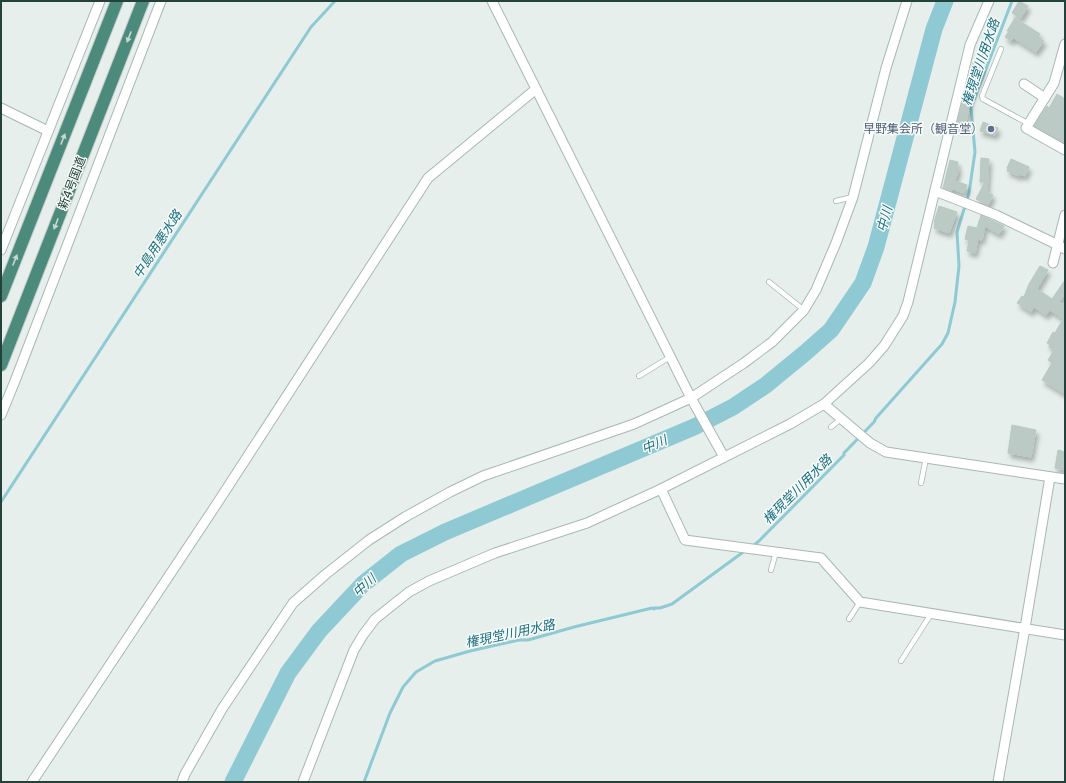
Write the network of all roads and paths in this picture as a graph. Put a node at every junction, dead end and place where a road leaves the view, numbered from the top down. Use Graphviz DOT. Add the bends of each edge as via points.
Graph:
graph roads {
  1 [pos="100,1"];
  2 [pos="117,1"];
  3 [pos="143,1"];
  4 [pos="161,1"];
  5 [pos="492,1"];
  6 [pos="907,1"];
  7 [pos="988,1"];
  8 [pos="1065,44"];
  9 [pos="1001,49"];
  10 [pos="1024,84"];
  11 [pos="536,89"];
  12 [pos="1045,98"];
  13 [pos="1,108"];
  14 [pos="1028,124"];
  15 [pos="48,131"];
  16 [pos="1065,150"];
  17 [pos="935,191"];
  18 [pos="853,196"];
  19 [pos="836,201"];
  20 [pos="1065,215"];
  21 [pos="1061,247"];
  22 [pos="1,250"];
  23 [pos="1053,263"];
  24 [pos="769,282"];
  25 [pos="1,296"];
  26 [pos="804,310"];
  27 [pos="670,357"];
  28 [pos="1,365"];
  29 [pos="639,376"];
  30 [pos="693,401"];
  31 [pos="824,404"];
  32 [pos="1,415"];
  33 [pos="841,419"];
  34 [pos="832,428"];
  35 [pos="722,454"];
  36 [pos="926,458"];
  37 [pos="1050,477"];
  38 [pos="1065,479"];
  39 [pos="921,482"];
  40 [pos="661,489"];
  41 [pos="776,552"];
  42 [pos="771,570"];
  43 [pos="860,602"];
  44 [pos="931,614"];
  45 [pos="849,618"];
  46 [pos="1025,628"];
  47 [pos="1065,635"];
  48 [pos="901,661"];
  49 [pos="32,782"];
  50 [pos="182,782"];
  51 [pos="303,782"];
  52 [pos="998,782"];
  1 -- 15 [label="street"];
  25 -- 2 [label="highway, 新4号国道, one-way"];
  3 -- 28 [label="highway, 新4号国道, one-way"];
  4 -- 32 [label="street"];
  5 -- 11 [label="street"];
  6 -- 18 [label="street" via="886,68"];
  7 -- 17 [label="street" via="970,45"];
  8 -- 12 [label="street" via="1054,82"];
  9 -- 14 [label="lane" via="983,99"];
  10 -- 12 [label="street"];
  11 -- 27 [label="street"];
  11 -- 49 [label="street" via="428,178 218,502"];
  12 -- 14 [label="street"];
  13 -- 15 [label="street"];
  14 -- 16 [label="street" via="1026,128"];
  15 -- 22 [label="street"];
  17 -- 21 [label="street" via="996,215"];
  17 -- 31 [label="street" via="903,316 884,346 869,363"];
  18 -- 19 [label="lane"];
  18 -- 26 [label="street" via="816,290"];
  20 -- 21 [label="street"];
  21 -- 23 [label="street"];
  24 -- 26 [label="lane"];
  26 -- 30 [label="street" via="772,342"];
  27 -- 29 [label="lane"];
  27 -- 30 [label="street"];
  30 -- 35 [label="street"];
  30 -- 50 [label="street" via="483,476 405,517 368,540 293,603 222,709"];
  31 -- 33 [label="street"];
  31 -- 35 [label="street" via="790,424"];
  33 -- 34 [label="lane"];
  33 -- 36 [label="street" via="870,443 886,452"];
  35 -- 40 [label="street"];
  36 -- 37 [label="street"];
  36 -- 39 [label="lane"];
  37 -- 38 [label="street"];
  37 -- 46 [label="street"];
  40 -- 41 [label="street" via="685,540"];
  40 -- 51 [label="street" via="587,523 495,553 429,581 409,592 375,619 354,650"];
  41 -- 42 [label="lane"];
  41 -- 43 [label="street" via="821,558"];
  43 -- 44 [label="street"];
  43 -- 45 [label="lane"];
  44 -- 46 [label="street"];
  44 -- 48 [label="lane"];
  46 -- 47 [label="street"];
  46 -- 52 [label="street"];
}
